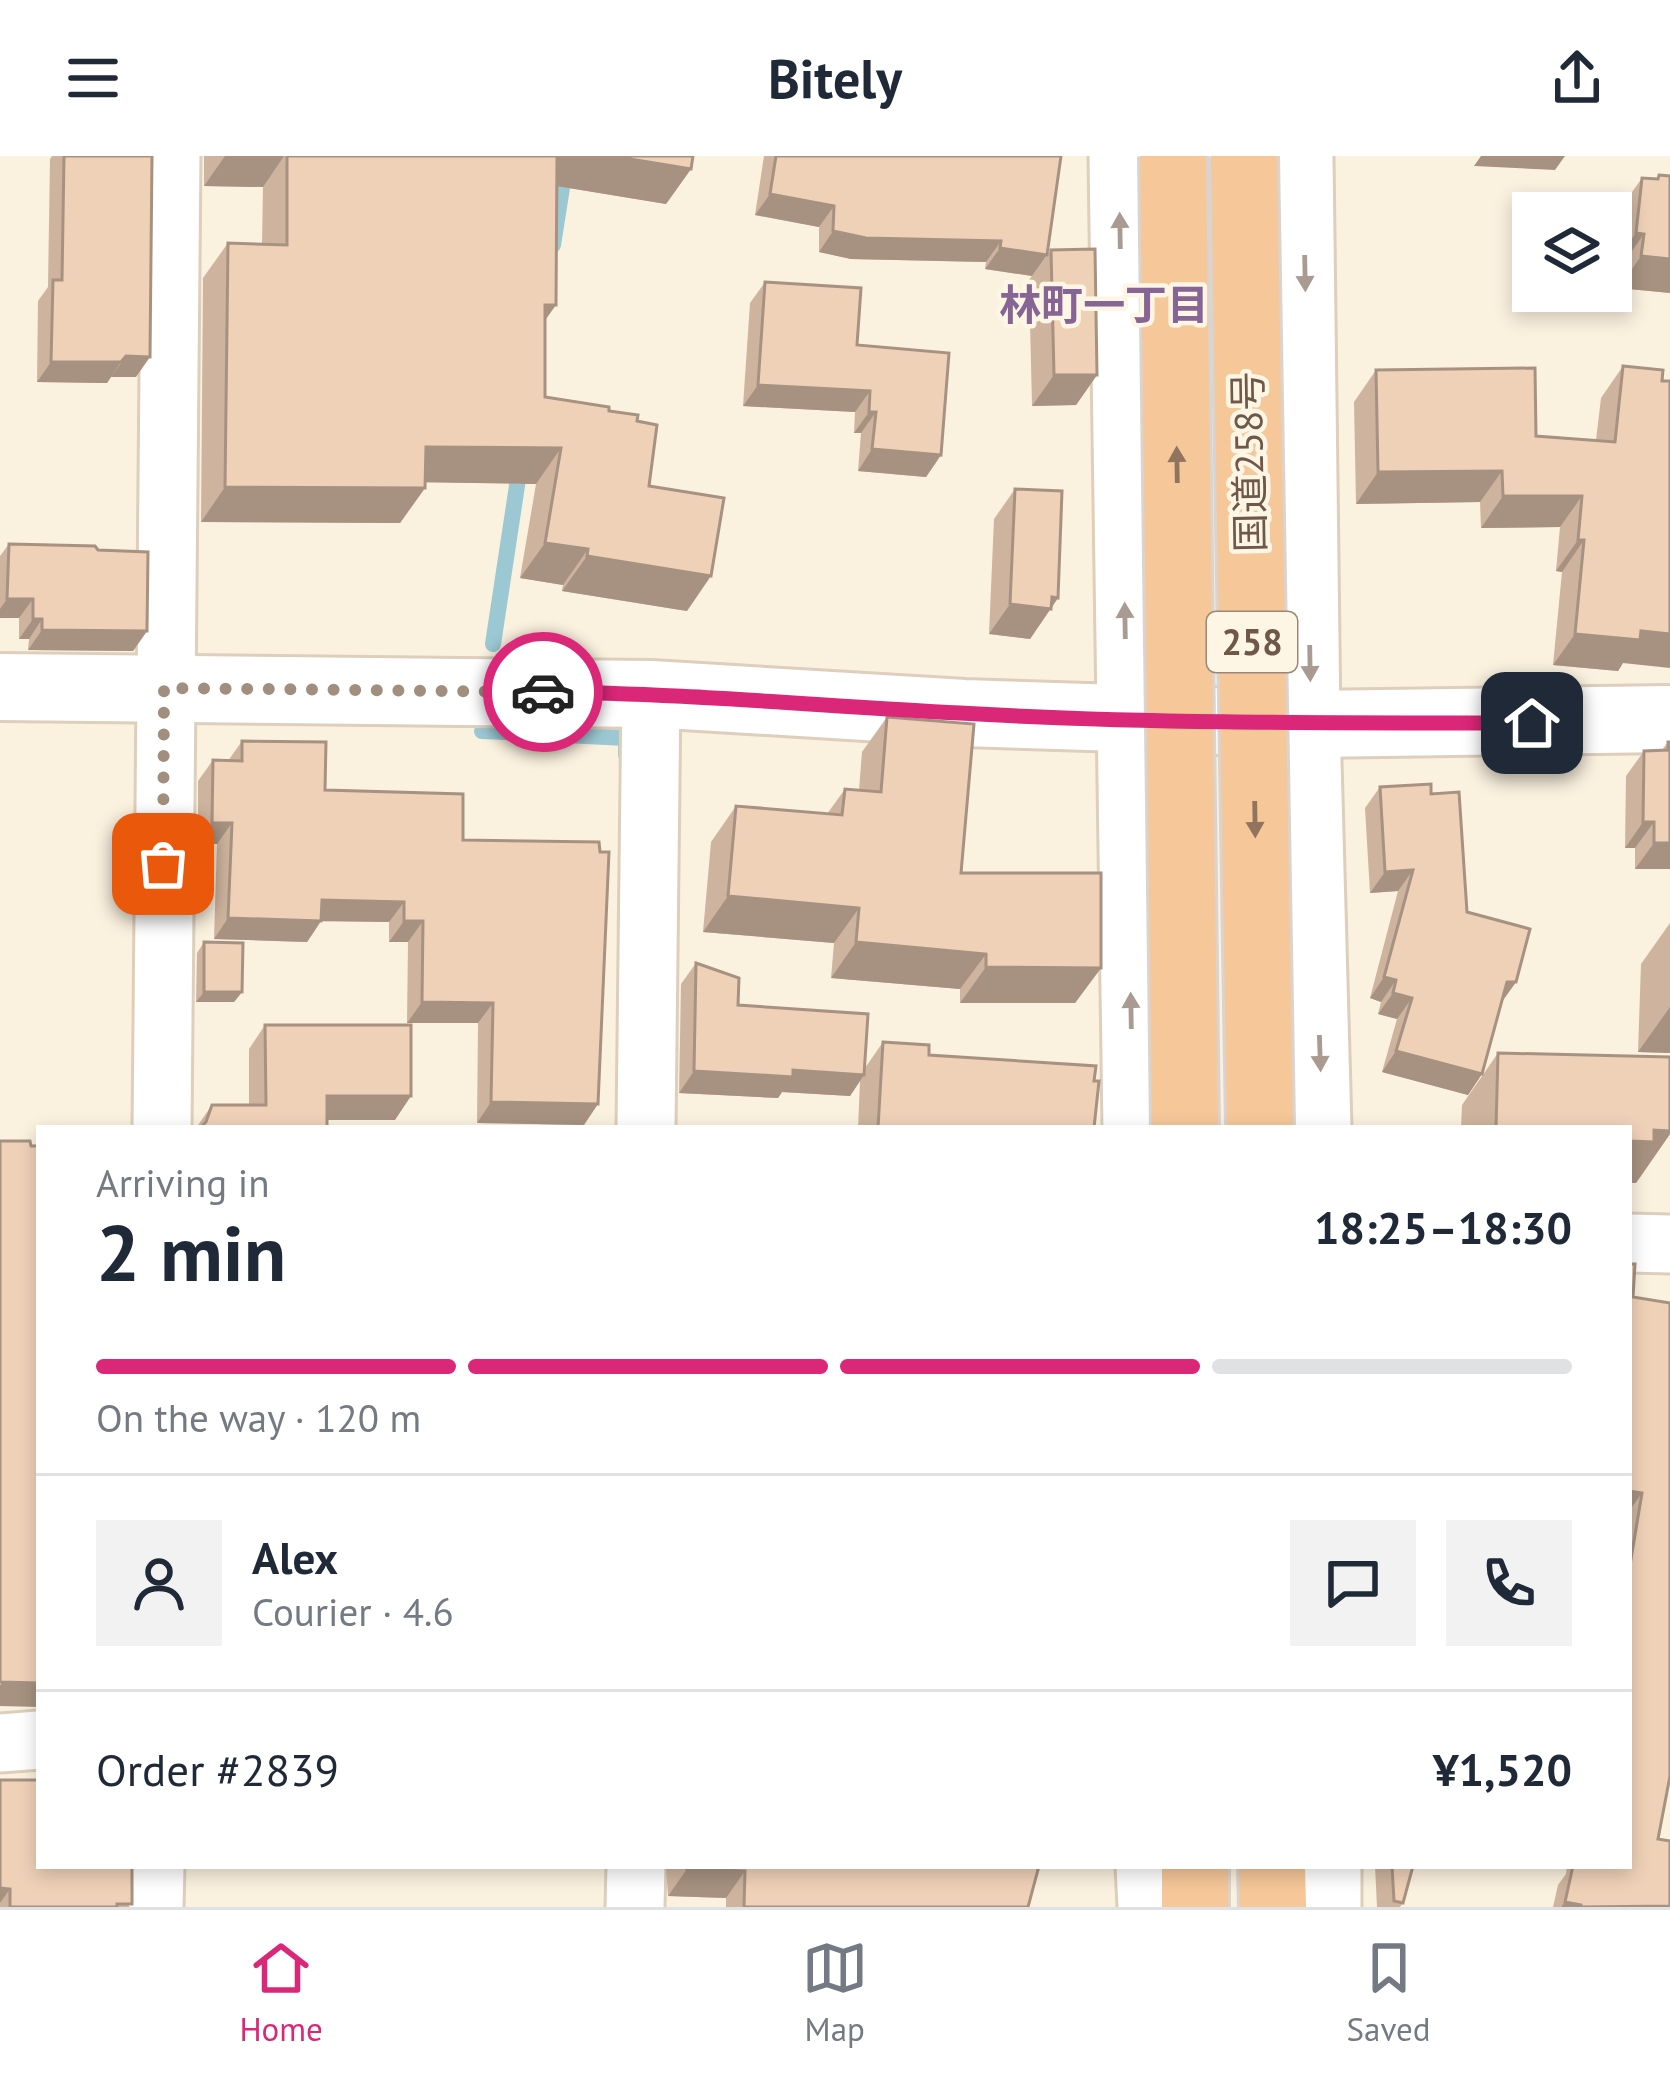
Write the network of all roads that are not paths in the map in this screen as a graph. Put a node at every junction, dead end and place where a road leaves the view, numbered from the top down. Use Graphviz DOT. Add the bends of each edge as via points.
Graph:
graph roads {
  1 [pos="171,156"];
  2 [pos="1118,156"];
  3 [pos="1173,156"];
  4 [pos="1244,156"];
  5 [pos="1304,156"];
  6 [pos="0,687"];
  7 [pos="164,688"];
  8 [pos="651,694"];
  9 [pos="1127,718"];
  10 [pos="1670,719"];
  11 [pos="1311,724"];
  12 [pos="162,1125"];
  13 [pos="646,1125"];
  14 [pos="1132,1125"];
  15 [pos="1186,1125"];
  16 [pos="1260,1125"];
  17 [pos="1322,1125"];
  18 [pos="1632,1243"];
  19 [pos="1670,1244"];
  20 [pos="36,1740"];
  21 [pos="0,1743"];
  22 [pos="155,1869"];
  23 [pos="636,1869"];
  24 [pos="1145,1869"];
  25 [pos="1195,1869"];
  26 [pos="1272,1869"];
  27 [pos="1332,1869"];
  28 [pos="154,1907"];
  29 [pos="635,1907"];
  30 [pos="1147,1907"];
  31 [pos="1196,1907"];
  32 [pos="1273,1907"];
  33 [pos="1332,1907"];
  1 -- 7 [label="street"];
  9 -- 2 [label="street, one-way"];
  15 -- 3 [label="highway, 国道258号 / 258, one-way, bridge"];
  4 -- 16 [label="highway, 国道258号 / 258, one-way, bridge"];
  5 -- 11 [label="street, one-way"];
  6 -- 7 [label="street"];
  7 -- 8 [label="street"];
  7 -- 12 [label="street"];
  8 -- 9 [label="street"];
  8 -- 13 [label="street"];
  9 -- 11 [label="street"];
  14 -- 9 [label="street, one-way"];
  10 -- 11 [label="street"];
  11 -- 17 [label="street, one-way"];
  18 -- 19 [label="street"];
  20 -- 21 [label="street"];
  22 -- 28 [label="street"];
  23 -- 29 [label="street"];
  24 -- 30 [label="street"];
  25 -- 31 [label="highway"];
  26 -- 32 [label="highway"];
  27 -- 33 [label="street"];
}
